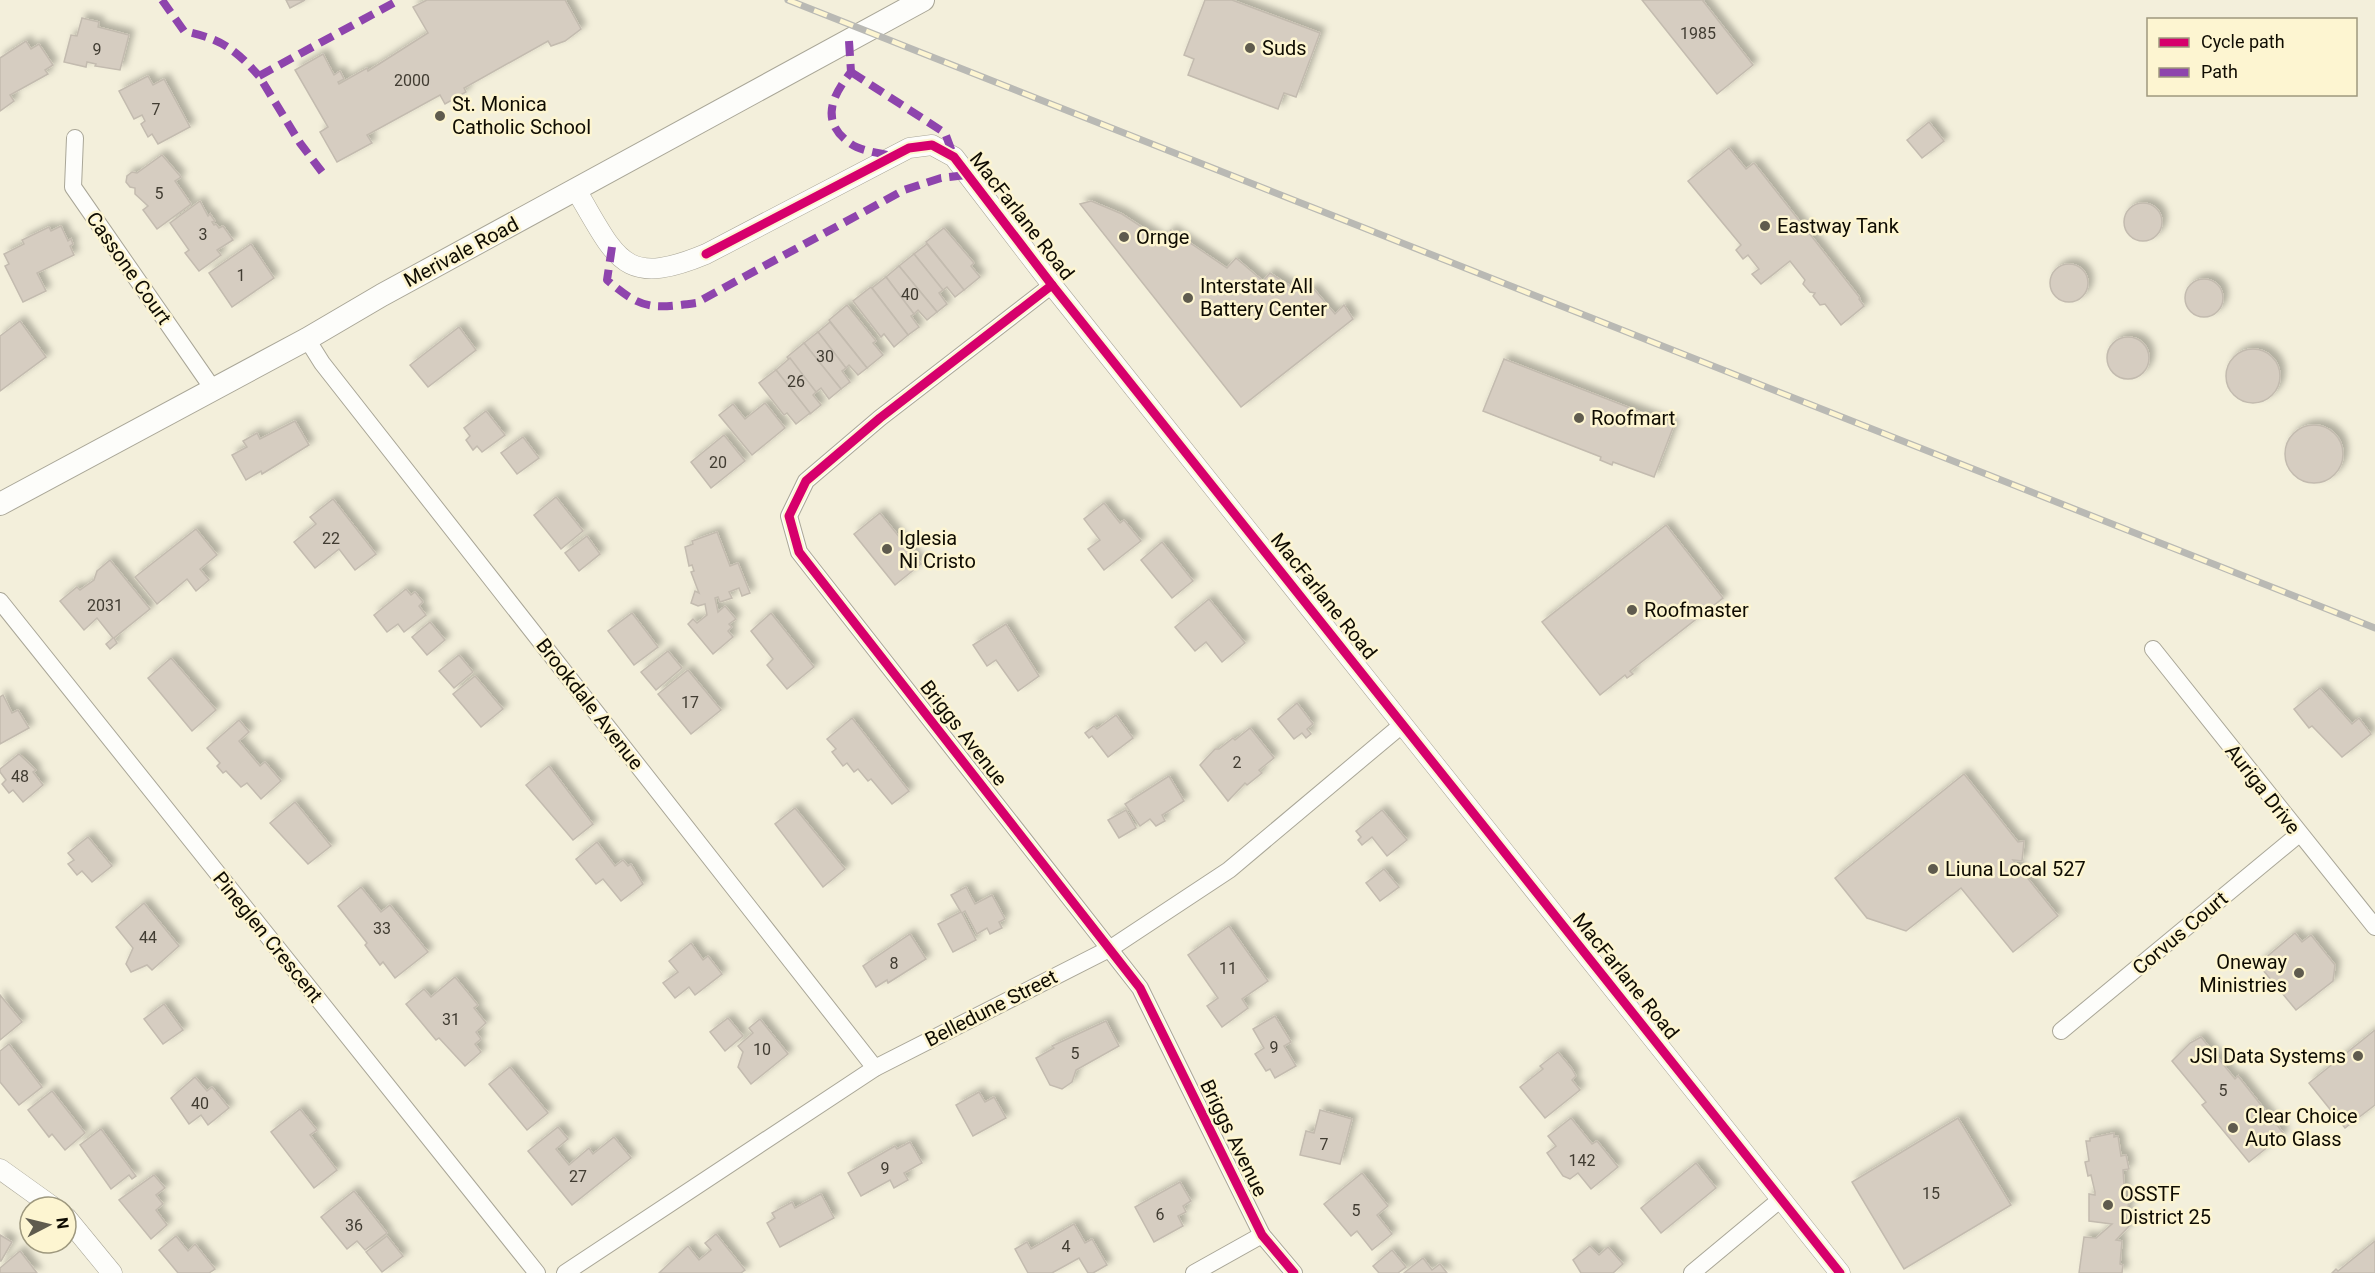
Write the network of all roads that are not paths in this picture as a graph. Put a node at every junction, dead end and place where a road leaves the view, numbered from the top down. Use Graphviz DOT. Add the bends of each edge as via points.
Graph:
graph roads {
  1 [pos="923,0"];
  2 [pos="75,138"];
  3 [pos="576,190"];
  4 [pos="1052,285"];
  5 [pos="307,339"];
  6 [pos="213,388"];
  7 [pos="0,504"];
  8 [pos="0,601"];
  9 [pos="2153,649"];
  10 [pos="1403,724"];
  11 [pos="2299,834"];
  12 [pos="2375,927"];
  13 [pos="1111,948"];
  14 [pos="2061,1031"];
  15 [pos="875,1068"];
  16 [pos="0,1169"];
  17 [pos="36,1195"];
  18 [pos="1781,1199"];
  19 [pos="78,1232"];
  20 [pos="1262,1235"];
  21 [pos="112,1273"];
  22 [pos="537,1273"];
  23 [pos="565,1273"];
  24 [pos="1194,1273"];
  25 [pos="1294,1273"];
  26 [pos="1692,1273"];
  27 [pos="1840,1273"];
  1 -- 3 [label="main road, Merivale Road"];
  2 -- 6 [label="street, Cassone Court" via="73,187"];
  3 -- 4 [label="street, MacFarlane Road" via="622,261 647,271 676,267 706,254 909,148 932,145 954,157"];
  3 -- 5 [label="main road, Merivale Road"];
  4 -- 10 [label="street, MacFarlane Road"];
  4 -- 13 [label="street, Briggs Avenue" via="880,418 806,481 789,516 799,552"];
  5 -- 6 [label="main road, Merivale Road"];
  5 -- 15 [label="street, Brookdale Avenue"];
  6 -- 7 [label="main road, Merivale Road"];
  8 -- 22 [label="street, Pineglen Crescent"];
  9 -- 11 [label="street, Auriga Drive"];
  10 -- 13 [label="street, Belledune Street" via="1229,870"];
  10 -- 18 [label="street, MacFarlane Road"];
  11 -- 12 [label="street, Auriga Drive"];
  11 -- 14 [label="street, Corvus Court"];
  13 -- 15 [label="street, Belledune Street"];
  13 -- 20 [label="street, Briggs Avenue" via="1140,988"];
  15 -- 23 [label="street, Belledune Street"];
  16 -- 17 [label="street"];
  18 -- 26 [label="street"];
  18 -- 27 [label="street, MacFarlane Road"];
  19 -- 21 [label="street"];
  20 -- 24 [label="street"];
  20 -- 25 [label="street, Briggs Avenue"];
}
